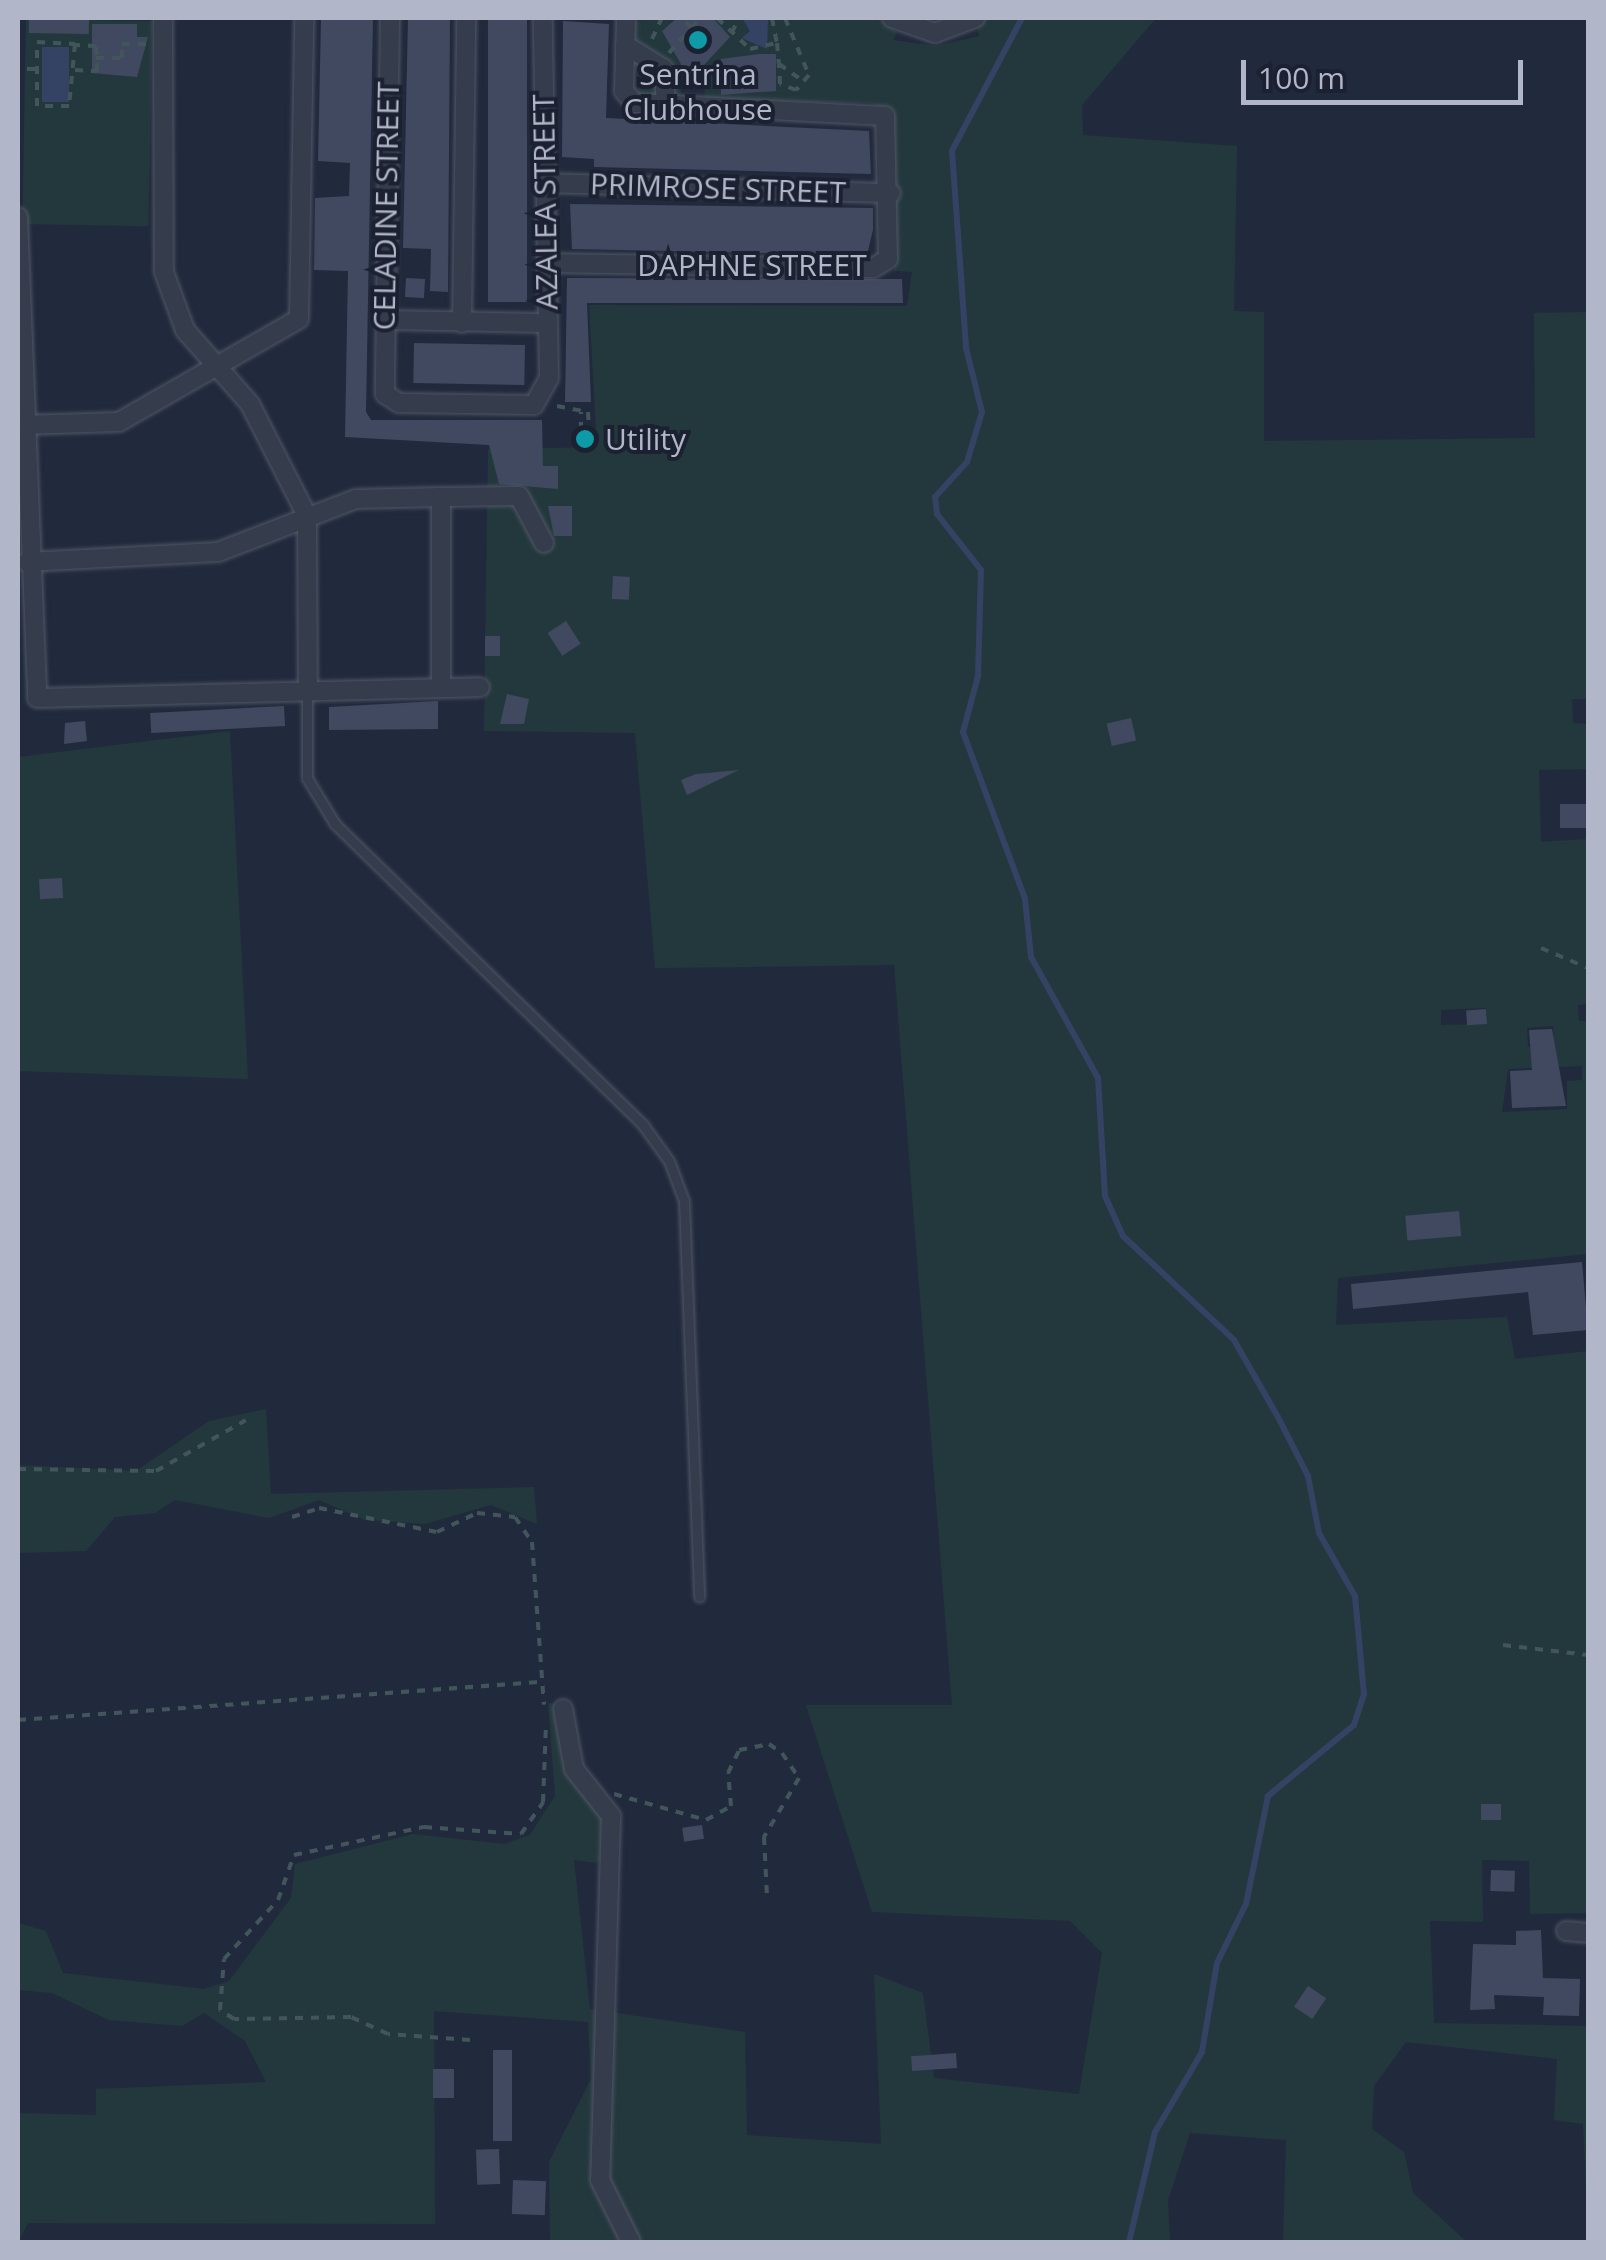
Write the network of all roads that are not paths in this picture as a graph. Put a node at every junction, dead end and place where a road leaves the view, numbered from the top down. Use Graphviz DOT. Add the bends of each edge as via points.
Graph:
graph roads {
  1 [pos="163,18"];
  2 [pos="304,18"];
  3 [pos="390,18"];
  4 [pos="466,18"];
  5 [pos="543,18"];
  6 [pos="626,18"];
  7 [pos="892,18"];
  8 [pos="975,18"];
  9 [pos="625,45"];
  10 [pos="666,104"];
  11 [pos="545,183"];
  12 [pos="891,194"];
  13 [pos="18,217"];
  14 [pos="546,263"];
  15 [pos="384,320"];
  16 [pos="462,322"];
  17 [pos="547,323"];
  18 [pos="219,366"];
  19 [pos="549,387"];
  20 [pos="21,425"];
  21 [pos="441,498"];
  22 [pos="307,516"];
  23 [pos="544,543"];
  24 [pos="27,562"];
  25 [pos="440,686"];
  26 [pos="480,687"];
  27 [pos="308,688"];
  28 [pos="699,1597"];
  29 [pos="564,1709"];
  30 [pos="1566,1931"];
  31 [pos="1588,1933"];
  32 [pos="631,2242"];
  1 -- 18 [label="street" via="164,272 185,330"];
  2 -- 18 [label="street" via="301,314"];
  3 -- 15 [label="street, CELADINE STREET"];
  4 -- 16 [label="street"];
  5 -- 11 [label="street, AZALEA STREET"];
  6 -- 9 [label="street"];
  7 -- 8 [label="street" via="935,34"];
  9 -- 10 [label="street" via="645,49 664,69"];
  9 -- 10 [label="street" via="628,99"];
  10 -- 12 [label="street" via="878,112 892,129"];
  11 -- 12 [label="street, PRIMROSE STREET"];
  11 -- 14 [label="street, AZALEA STREET"];
  12 -- 14 [label="street, DAPHNE STREET" via="888,259 879,268"];
  13 -- 20 [label="street"];
  14 -- 17 [label="street, AZALEA STREET"];
  15 -- 16 [label="street"];
  15 -- 19 [label="street, CELADINE STREET" via="385,394 399,403 534,405"];
  16 -- 17 [label="street"];
  17 -- 19 [label="street, AZALEA STREET"];
  18 -- 20 [label="street" via="120,422"];
  18 -- 22 [label="street" via="250,404"];
  20 -- 24 [label="street"];
  21 -- 22 [label="street" via="370,496"];
  21 -- 23 [label="street" via="519,496"];
  21 -- 25 [label="street"];
  22 -- 24 [label="street" via="218,552"];
  22 -- 27 [label="street"];
  24 -- 27 [label="street" via="34,694 42,702"];
  25 -- 26 [label="street"];
  25 -- 27 [label="street"];
  27 -- 28 [label="lane" via="307,778 334,824 643,1124 669,1161 684,1201"];
  29 -- 32 [label="street" via="574,1768 607,1800 600,2180"];
  30 -- 31 [label="street"];
}
